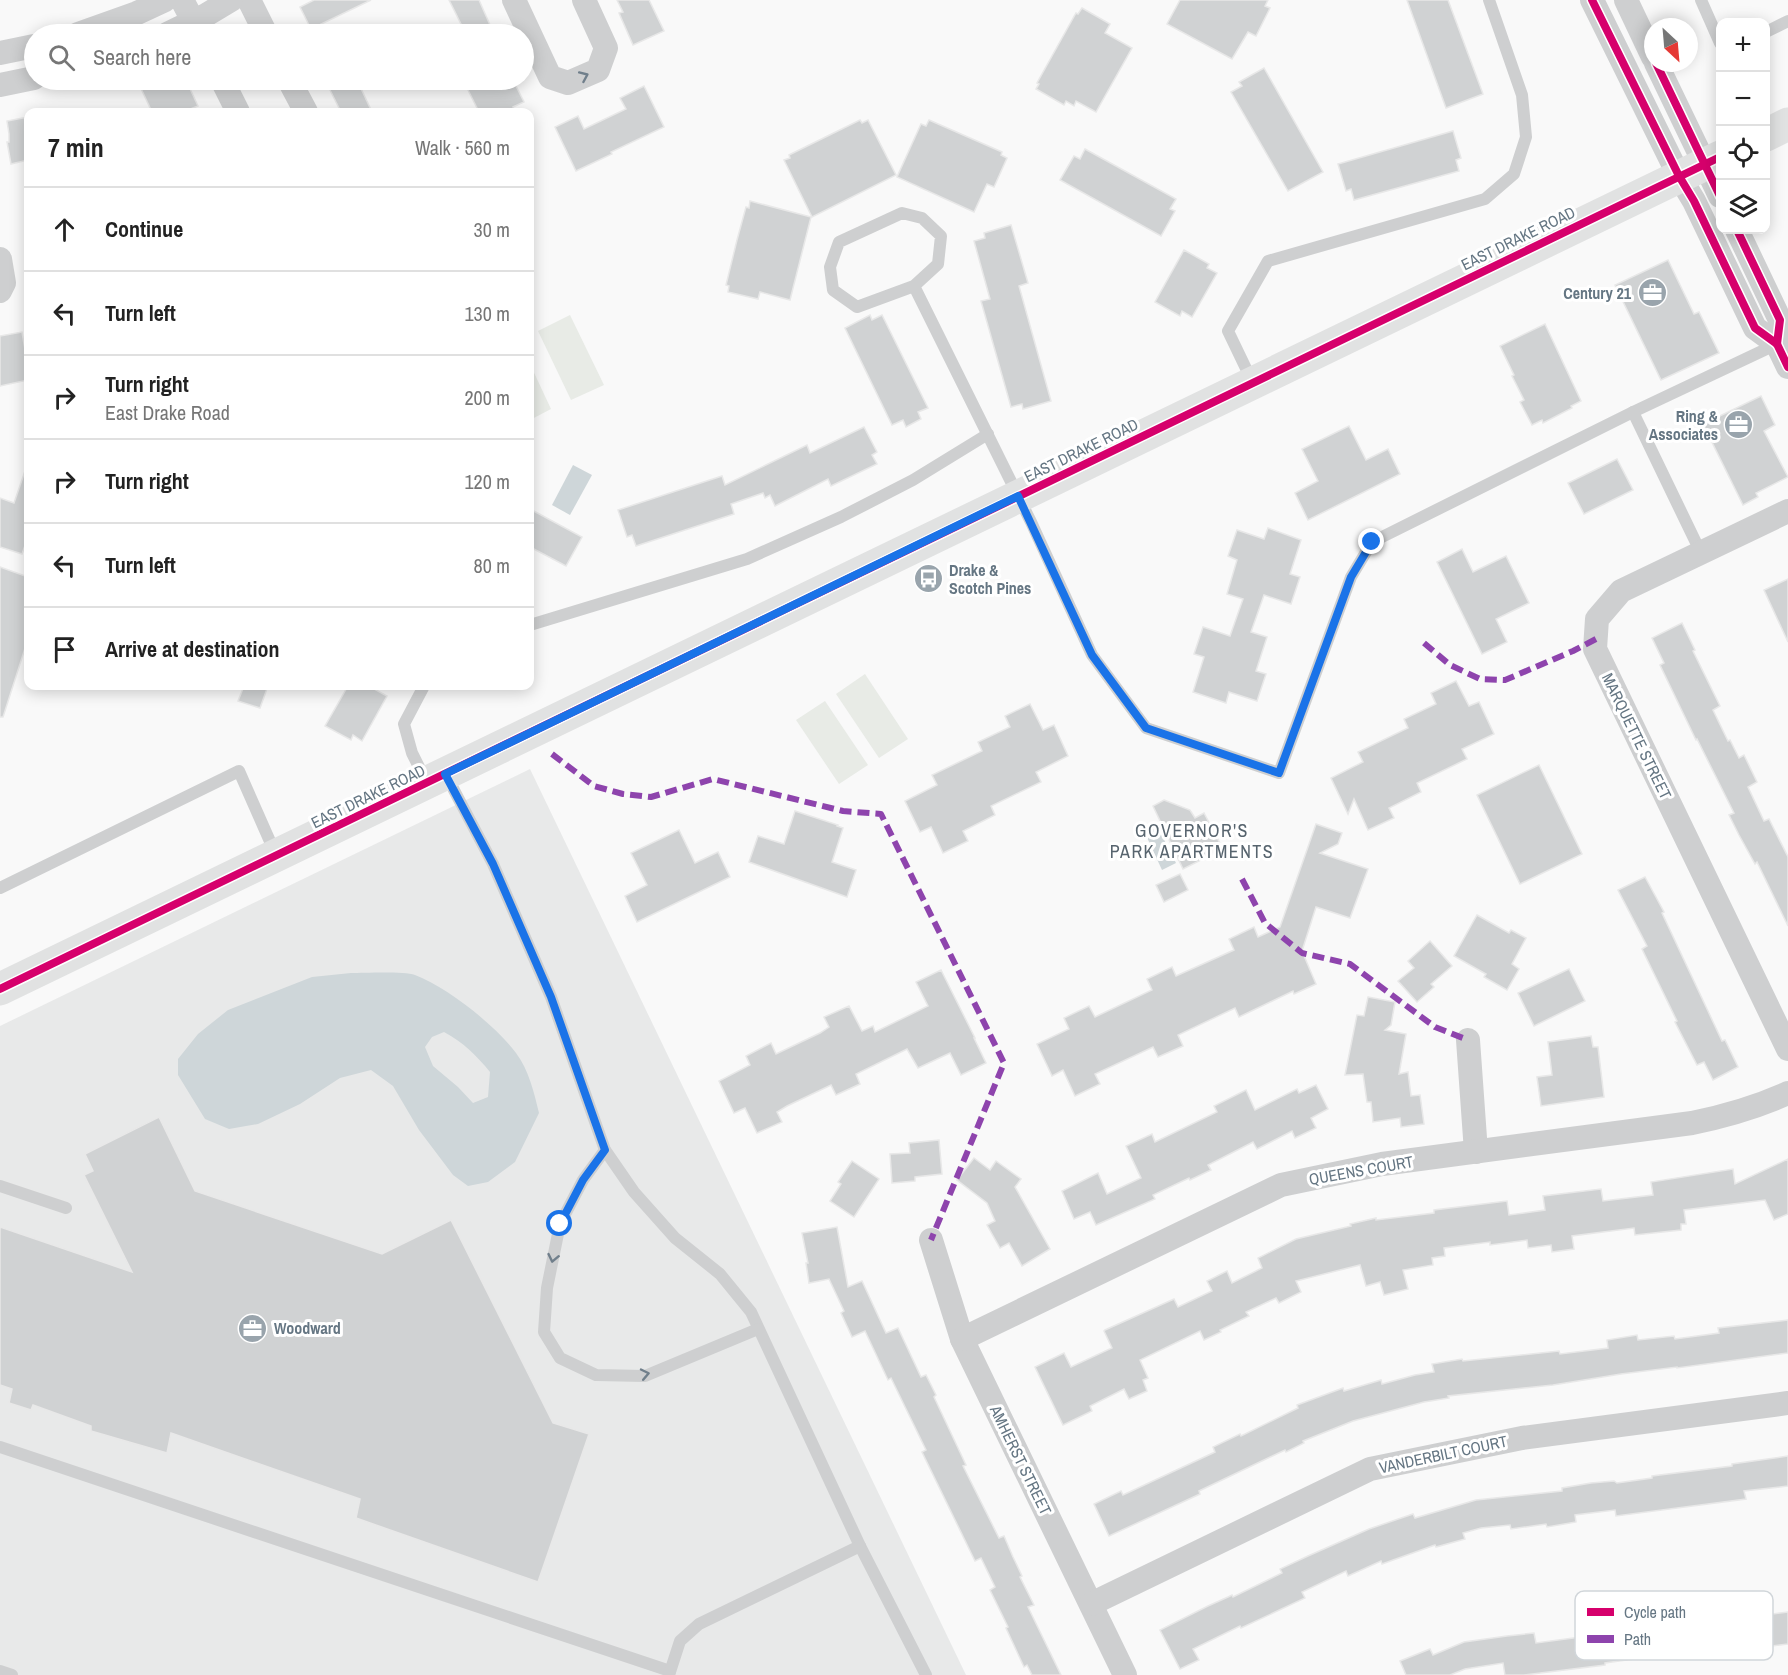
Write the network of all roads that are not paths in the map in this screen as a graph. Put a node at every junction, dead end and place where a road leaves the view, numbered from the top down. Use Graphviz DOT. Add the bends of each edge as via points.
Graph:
graph roads {
  1 [pos="165,0"];
  2 [pos="182,0"];
  3 [pos="231,0"];
  4 [pos="249,0"];
  5 [pos="514,0"];
  6 [pos="584,0"];
  7 [pos="1489,0"];
  8 [pos="1592,0"];
  9 [pos="1626,0"];
  10 [pos="1701,0"];
  11 [pos="200,18"];
  12 [pos="1788,21"];
  13 [pos="108,24"];
  14 [pos="261,24"];
  15 [pos="525,24"];
  16 [pos="1770,30"];
  17 [pos="1716,34"];
  18 [pos="1644,38"];
  19 [pos="534,43"];
  20 [pos="24,48"];
  21 [pos="0,53"];
  22 [pos="1660,72"];
  23 [pos="24,80"];
  24 [pos="0,86"];
  25 [pos="227,90"];
  26 [pos="294,90"];
  27 [pos="236,108"];
  28 [pos="304,108"];
  29 [pos="1788,124"];
  30 [pos="1770,133"];
  31 [pos="1701,166"];
  32 [pos="1716,190"];
  33 [pos="1739,234"];
  34 [pos="0,259"];
  35 [pos="915,286"];
  36 [pos="0,291"];
  37 [pos="1777,344"];
  38 [pos="1788,367"];
  39 [pos="1253,382"];
  40 [pos="1633,412"];
  41 [pos="988,434"];
  42 [pos="1018,496"];
  43 [pos="1788,511"];
  44 [pos="1701,553"];
  45 [pos="534,624"];
  46 [pos="422,690"];
  47 [pos="436,778"];
  48 [pos="276,856"];
  49 [pos="0,888"];
  50 [pos="0,989"];
  51 [pos="1468,1040"];
  52 [pos="1788,1049"];
  53 [pos="1788,1092"];
  54 [pos="605,1150"];
  55 [pos="1476,1152"];
  56 [pos="0,1186"];
  57 [pos="66,1208"];
  58 [pos="931,1240"];
  59 [pos="758,1329"];
  60 [pos="962,1339"];
  61 [pos="1788,1403"];
  62 [pos="0,1447"];
  63 [pos="860,1546"];
  64 [pos="1091,1604"];
  65 [pos="0,1671"];
  66 [pos="670,1673"];
  67 [pos="12,1675"];
  68 [pos="926,1675"];
  69 [pos="1125,1675"];
  1 -- 13 [label="street"];
  2 -- 11 [label="street"];
  3 -- 11 [label="street"];
  4 -- 14 [label="street"];
  5 -- 15 [label="street, one-way"];
  19 -- 6 [label="street, one-way" via="550,77 568,83 598,70 606,48"];
  7 -- 39 [label="lane" via="1522,95 1526,137 1514,174 1485,199 1268,261 1228,331"];
  8 -- 31 [label="street"];
  9 -- 18 [label="street"];
  10 -- 17 [label="lane"];
  12 -- 16 [label="lane"];
  20 -- 21 [label="street"];
  22 -- 31 [label="street"];
  23 -- 24 [label="street"];
  25 -- 27 [label="street"];
  26 -- 28 [label="street"];
  29 -- 30 [label="main road"];
  31 -- 32 [label="street"];
  31 -- 37 [label="street" via="1694,201 1755,328"];
  31 -- 39 [label="main road, EAST DRAKE ROAD"];
  33 -- 37 [label="street" via="1780,320"];
  34 -- 36 [label="street" via="4,283"];
  35 -- 35 [label="lane" via="938,264 941,236 922,218 902,213 839,242 830,267 833,290 857,307"];
  35 -- 41 [label="lane"];
  37 -- 38 [label="street"];
  37 -- 40 [label="lane"];
  39 -- 42 [label="main road, EAST DRAKE ROAD"];
  40 -- 42 [label="lane" via="1372,542 1351,577 1279,773 1146,728 1092,655"];
  40 -- 44 [label="lane"];
  41 -- 42 [label="lane"];
  41 -- 45 [label="lane" via="913,480 747,560"];
  42 -- 47 [label="main road, EAST DRAKE ROAD"];
  43 -- 44 [label="street, MARQUETTE STREET"];
  44 -- 52 [label="street, MARQUETTE STREET" via="1622,591 1598,619 1595,648"];
  46 -- 47 [label="lane" via="404,724 412,753"];
  47 -- 48 [label="main road, EAST DRAKE ROAD"];
  47 -- 54 [label="lane" via="493,864 551,997"];
  48 -- 49 [label="lane" via="239,771"];
  48 -- 50 [label="main road, EAST DRAKE ROAD"];
  51 -- 55 [label="street"];
  53 -- 55 [label="street, QUEENS COURT" via="1723,1117 1692,1123"];
  54 -- 59 [label="lane" via="633,1192 675,1238 720,1274 751,1312"];
  54 -- 59 [label="lane, one-way" via="583,1180 560,1224 547,1288 544,1332 560,1358 596,1375 645,1376"];
  55 -- 60 [label="street, QUEENS COURT" via="1382,1164 1281,1185"];
  56 -- 57 [label="lane"];
  58 -- 60 [label="street, AMHERST STREET"];
  59 -- 63 [label="lane"];
  60 -- 64 [label="street, AMHERST STREET"];
  61 -- 64 [label="street, VANDERBILT COURT" via="1522,1438 1370,1469"];
  62 -- 66 [label="lane"];
  63 -- 66 [label="lane" via="699,1624 680,1641"];
  63 -- 68 [label="lane"];
  64 -- 69 [label="street, AMHERST STREET"];
  65 -- 67 [label="lane"];
}
